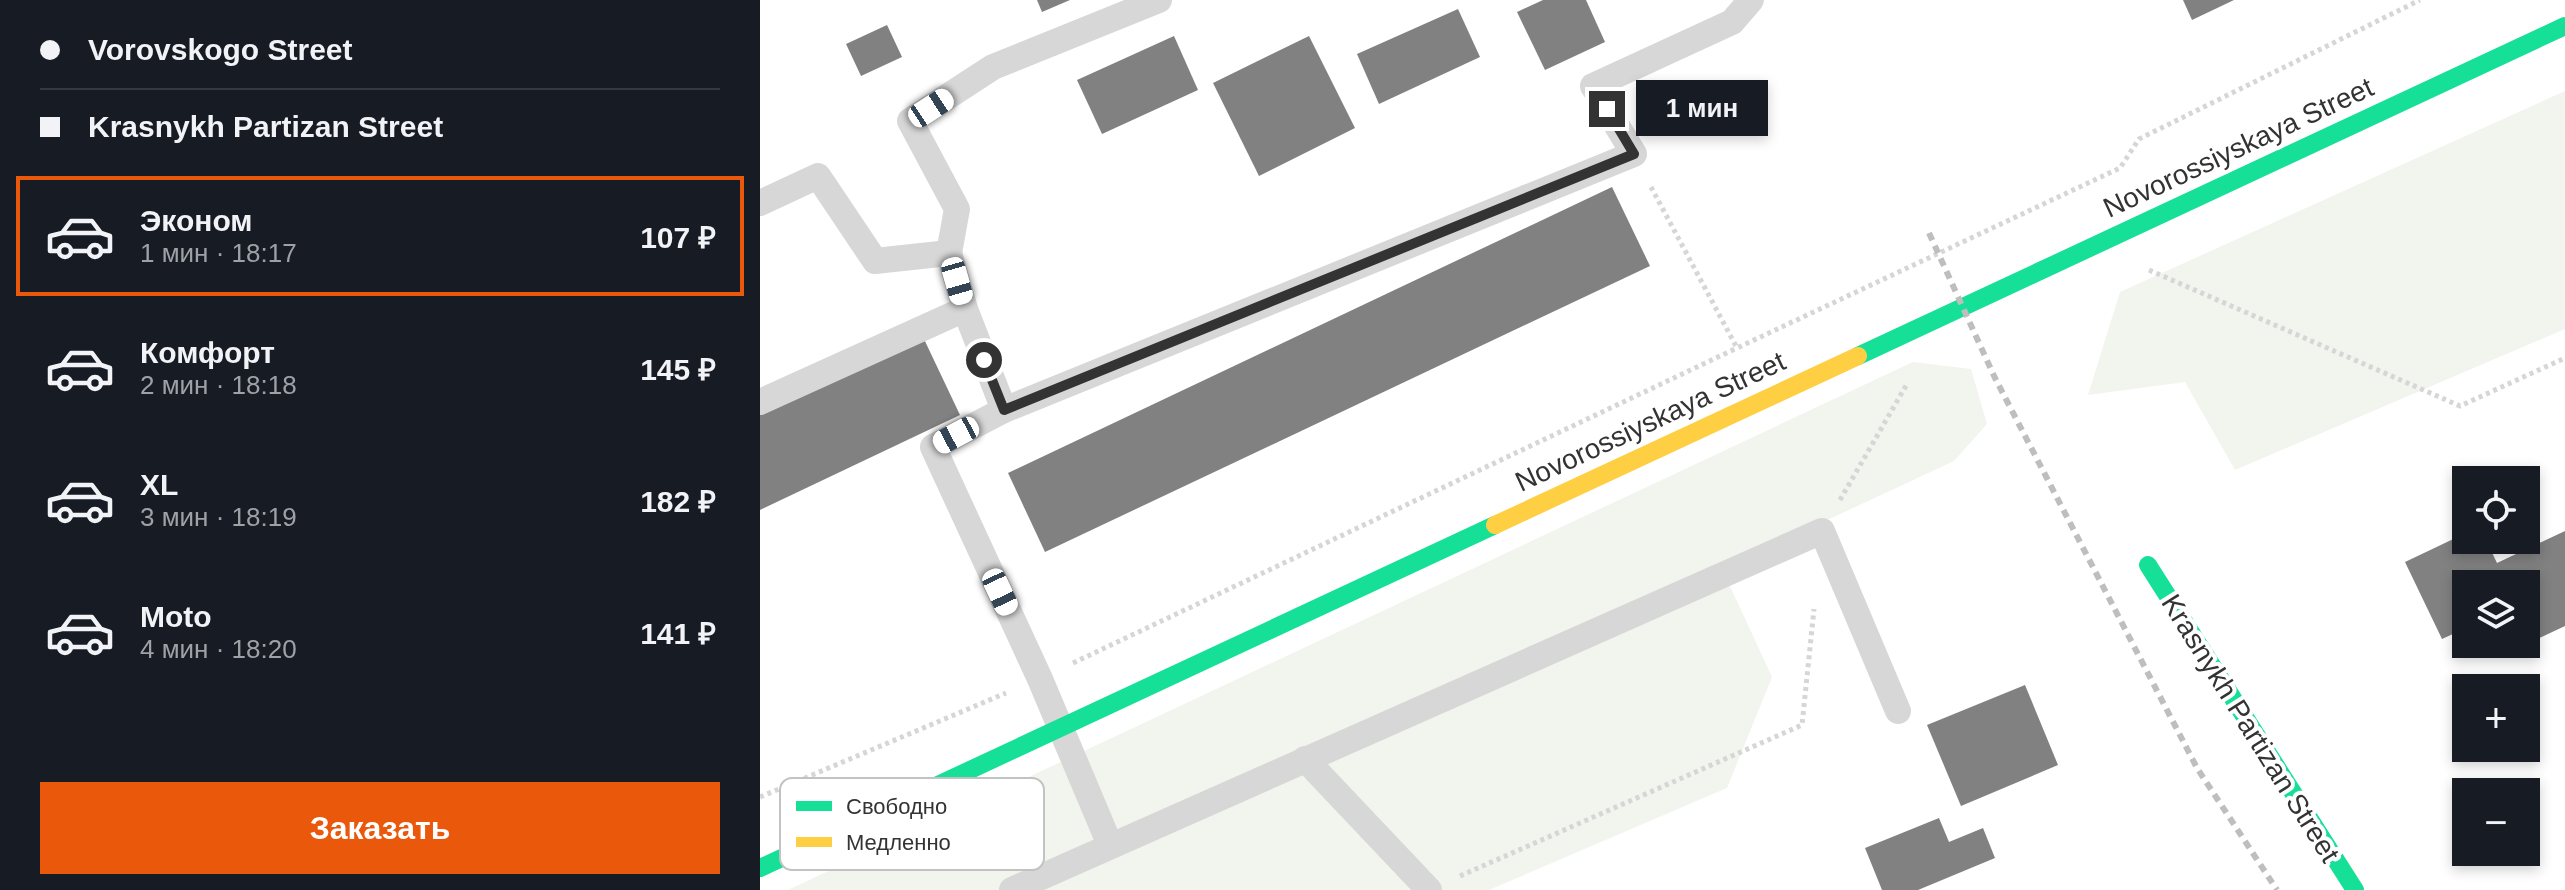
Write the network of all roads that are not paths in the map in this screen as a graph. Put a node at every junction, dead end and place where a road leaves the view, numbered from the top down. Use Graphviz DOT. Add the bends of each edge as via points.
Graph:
graph roads {
  1 [pos="1159,0"];
  2 [pos="1751,0"];
  3 [pos="2565,26"];
  4 [pos="760,203"];
  5 [pos="949,253"];
  6 [pos="965,309"];
  7 [pos="760,402"];
  8 [pos="1004,410"];
  9 [pos="2148,565"];
  10 [pos="1898,711"];
  11 [pos="1060,727"];
  12 [pos="1305,759"];
  13 [pos="951,778"];
  14 [pos="1110,845"];
  15 [pos="780,859"];
  16 [pos="760,868"];
  17 [pos="1012,890"];
  18 [pos="1429,890"];
  19 [pos="2355,890"];
  1 -- 5 [label="lane" via="993,67 910,121 957,209"];
  2 -- 8 [label="lane" via="1732,22 1593,86 1634,154"];
  3 -- 11 [label="main road, Novorossiyskaya Street"];
  4 -- 5 [label="lane" via="818,176 875,261"];
  5 -- 6 [label="lane"];
  6 -- 7 [label="lane"];
  6 -- 8 [label="lane"];
  8 -- 11 [label="lane" via="933,447"];
  9 -- 19 [label="main road, Krasnykh Partizan Street"];
  10 -- 12 [label="lane" via="1822,531"];
  11 -- 13 [label="main road, Novorossiyskaya Street"];
  11 -- 14 [label="lane"];
  12 -- 14 [label="lane"];
  12 -- 18 [label="lane"];
  14 -- 17 [label="lane"];
  15 -- 16 [label="main road, Novorossiyskaya Street"];
}
